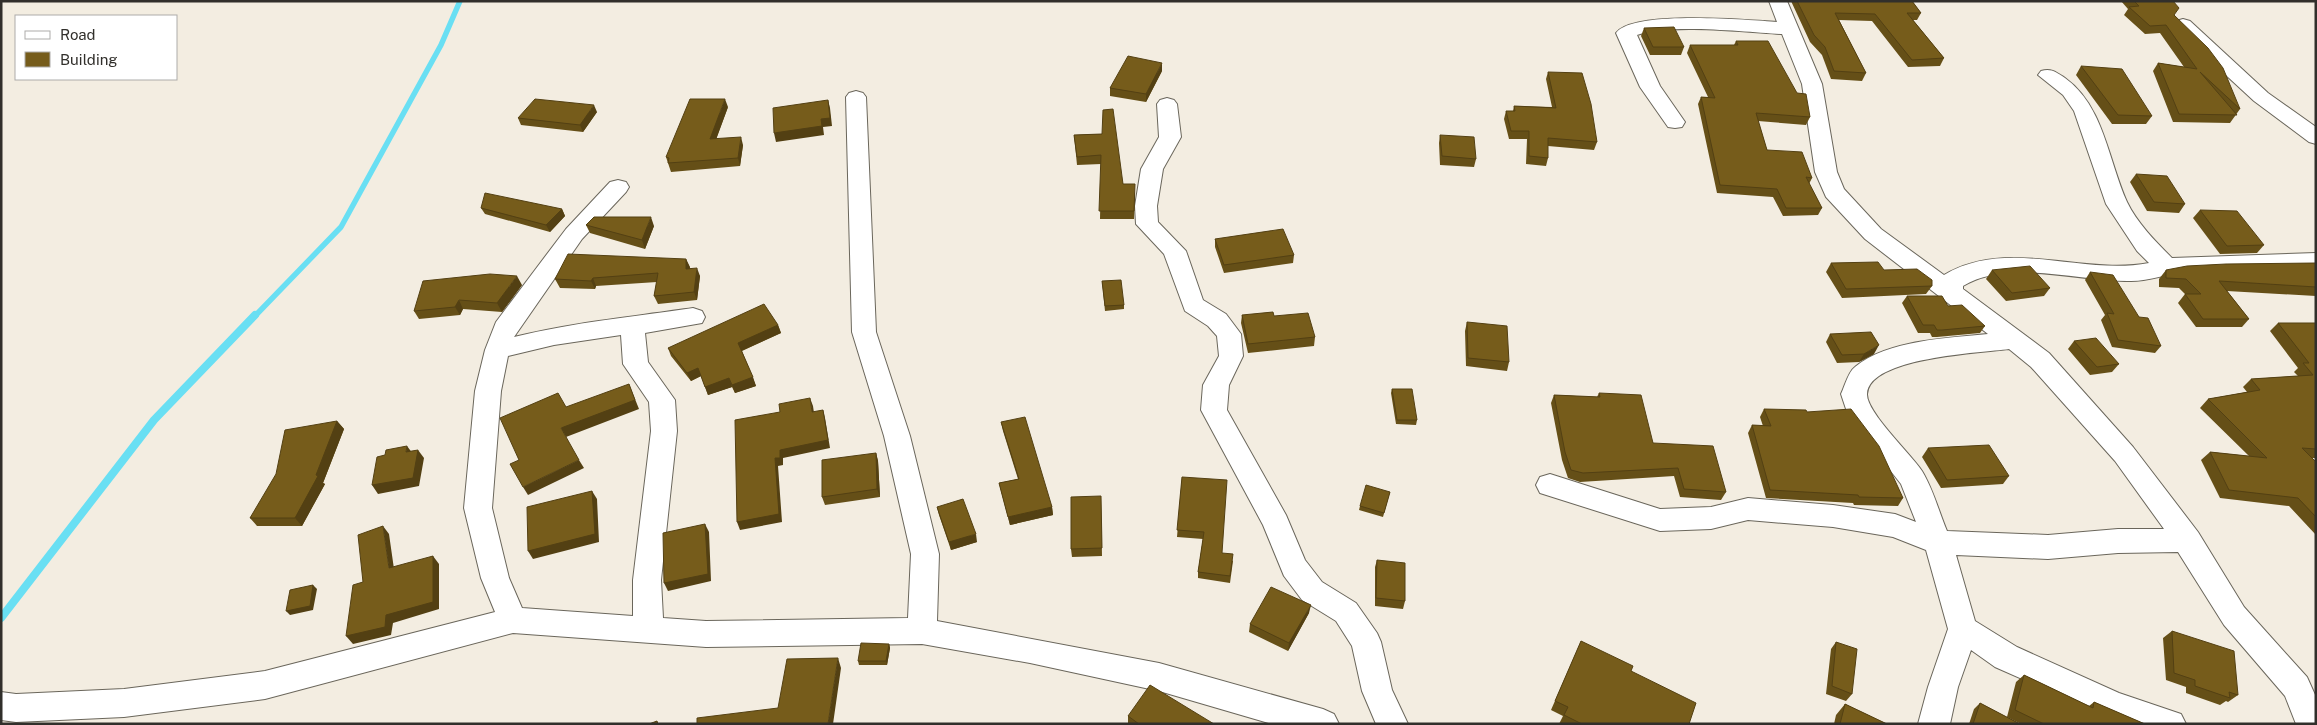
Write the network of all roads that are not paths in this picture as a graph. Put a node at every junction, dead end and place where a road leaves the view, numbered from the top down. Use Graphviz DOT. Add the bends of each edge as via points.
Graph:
graph roads {
  1 [pos="1778,1"];
  2 [pos="2180,22"];
  3 [pos="1788,29"];
  4 [pos="2048,75"];
  5 [pos="856,97"];
  6 [pos="1167,104"];
  7 [pos="1675,122"];
  8 [pos="2316,137"];
  9 [pos="618,187"];
  10 [pos="2316,261"];
  11 [pos="2168,267"];
  12 [pos="1951,294"];
  13 [pos="693,317"];
  14 [pos="632,326"];
  15 [pos="2013,340"];
  16 [pos="497,350"];
  17 [pos="1550,485"];
  18 [pos="2188,540"];
  19 [pos="1938,542"];
  20 [pos="513,620"];
  21 [pos="648,628"];
  22 [pos="1963,629"];
  23 [pos="922,631"];
  24 [pos="1,706"];
  25 [pos="1324,724"];
  26 [pos="1392,724"];
  27 [pos="1934,724"];
  28 [pos="2170,724"];
  29 [pos="2312,724"];
  1 -- 3 [label="street"];
  2 -- 8 [label="street" via="2262,97"];
  3 -- 7 [label="street" via="1660,24 1633,28 1626,33 1650,87"];
  3 -- 12 [label="street" via="1812,84 1826,172 1834,192 1873,234"];
  4 -- 11 [label="street" via="2070,91 2084,112 2117,204 2145,245"];
  5 -- 23 [label="street" via="864,332 897,436 925,554"];
  6 -- 26 [label="street" via="1170,137 1152,169 1146,206 1147,224 1174,251 1193,305 1217,320 1229,334 1231,356 1216,385 1214,410 1276,523 1294,567 1312,591 1346,612 1366,642 1377,690"];
  9 -- 16 [label="street" via="574,234 504,328"];
  10 -- 11 [label="street" via="2226,261"];
  11 -- 12 [label="street" via="2134,273 2016,265 1980,267 1960,274 1951,282"];
  12 -- 15 [label="street"];
  13 -- 14 [label="street"];
  14 -- 16 [label="street" via="554,336"];
  14 -- 21 [label="street" via="636,364 662,400 664,430 647,580"];
  15 -- 18 [label="street" via="2040,360 2124,454"];
  15 -- 19 [label="street" via="1891,358 1863,374 1854,394 1858,411 1912,479"];
  16 -- 20 [label="street" via="488,391 478,508 495,578"];
  17 -- 19 [label="street" via="1660,520 1711,518 1748,509 1824,515 1895,526"];
  18 -- 19 [label="street" via="2048,547"];
  18 -- 29 [label="street" via="2234,616 2296,687"];
  19 -- 22 [label="street"];
  20 -- 21 [label="street"];
  20 -- 24 [label="street" via="266,685 124,703"];
  21 -- 23 [label="street" via="706,634"];
  22 -- 27 [label="street"];
  22 -- 28 [label="street" via="2006,657 2113,705"];
  23 -- 25 [label="street" via="1159,677"];
}
